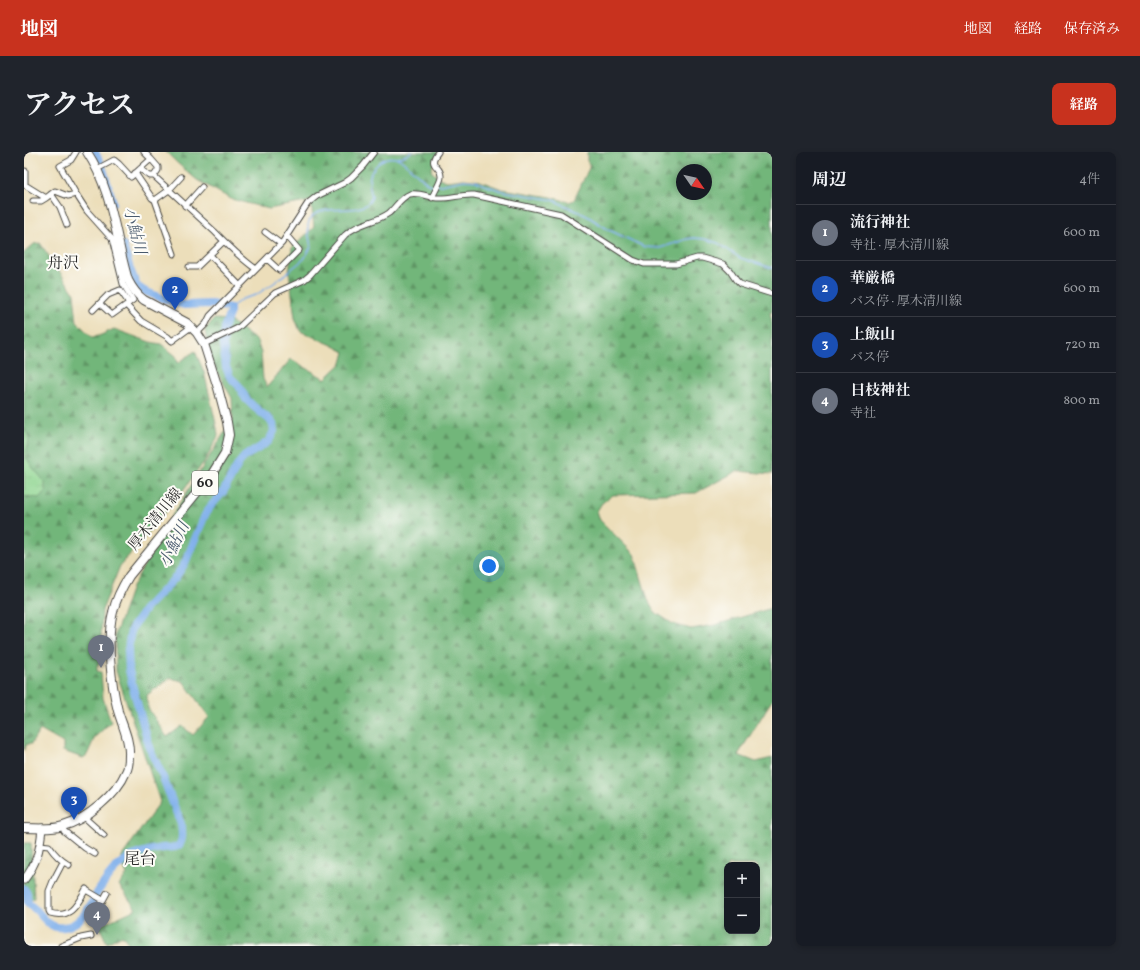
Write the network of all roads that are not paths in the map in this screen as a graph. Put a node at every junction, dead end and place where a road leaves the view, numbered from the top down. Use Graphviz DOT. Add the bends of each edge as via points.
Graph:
graph roads {
  1 [pos="76,152"];
  2 [pos="88,152"];
  3 [pos="144,152"];
  4 [pos="374,152"];
  5 [pos="438,152"];
  6 [pos="151,159"];
  7 [pos="98,168"];
  8 [pos="140,169"];
  9 [pos="24,171"];
  10 [pos="136,173"];
  11 [pos="154,176"];
  12 [pos="181,177"];
  13 [pos="202,187"];
  14 [pos="169,190"];
  15 [pos="51,194"];
  16 [pos="76,194"];
  17 [pos="46,198"];
  18 [pos="432,198"];
  19 [pos="155,200"];
  20 [pos="33,202"];
  21 [pos="186,206"];
  22 [pos="67,225"];
  23 [pos="265,232"];
  24 [pos="287,236"];
  25 [pos="223,242"];
  26 [pos="281,244"];
  27 [pos="174,254"];
  28 [pos="210,255"];
  29 [pos="267,259"];
  30 [pos="189,267"];
  31 [pos="256,270"];
  32 [pos="123,274"];
  33 [pos="238,288"];
  34 [pos="772,294"];
  35 [pos="100,304"];
  36 [pos="128,304"];
  37 [pos="93,310"];
  38 [pos="194,330"];
  39 [pos="204,344"];
  40 [pos="84,817"];
  41 [pos="65,826"];
  42 [pos="24,828"];
  43 [pos="42,828"];
  44 [pos="104,835"];
  45 [pos="45,844"];
  46 [pos="95,854"];
  47 [pos="63,862"];
  48 [pos="70,865"];
  49 [pos="25,879"];
  50 [pos="107,893"];
  51 [pos="102,900"];
  52 [pos="97,911"];
  53 [pos="91,936"];
  54 [pos="61,946"];
  1 -- 16 [label="street" via="71,160 60,166"];
  2 -- 7 [label="main road, 厚木清川線 / 60"];
  3 -- 6 [label="street"];
  4 -- 24 [label="street" via="344,184 308,203"];
  5 -- 18 [label="street" via="433,162 441,177"];
  6 -- 8 [label="street"];
  6 -- 11 [label="street" via="158,167"];
  7 -- 10 [label="street" via="114,160 131,177"];
  7 -- 32 [label="main road, 厚木清川線 / 60" via="110,203"];
  8 -- 10 [label="street"];
  8 -- 11 [label="street"];
  9 -- 17 [label="street" via="25,184"];
  10 -- 19 [label="street"];
  11 -- 14 [label="street"];
  12 -- 14 [label="street"];
  13 -- 21 [label="street"];
  14 -- 19 [label="street"];
  14 -- 21 [label="street"];
  15 -- 16 [label="street" via="55,191 68,196"];
  15 -- 17 [label="street"];
  15 -- 22 [label="street" via="60,207"];
  16 -- 32 [label="street" via="112,239"];
  17 -- 20 [label="street"];
  18 -- 34 [label="street" via="474,195 561,214 633,260 644,264 676,264 702,258 723,264 740,284"];
  18 -- 39 [label="street" via="410,194 390,212 351,229 304,280 275,293 235,330"];
  19 -- 27 [label="street"];
  21 -- 25 [label="street"];
  23 -- 26 [label="street"];
  24 -- 26 [label="street"];
  24 -- 29 [label="street" via="300,250 279,270"];
  25 -- 28 [label="street"];
  25 -- 31 [label="street"];
  26 -- 29 [label="street"];
  28 -- 30 [label="street" via="197,267"];
  28 -- 33 [label="street"];
  29 -- 31 [label="street"];
  31 -- 33 [label="street"];
  32 -- 36 [label="street" via="123,284 133,300"];
  32 -- 38 [label="main road, 厚木清川線 / 60" via="142,298 188,323"];
  33 -- 38 [label="street" via="210,316 206,324"];
  35 -- 36 [label="street" via="112,315"];
  35 -- 36 [label="street" via="108,295 120,290"];
  35 -- 37 [label="street"];
  36 -- 38 [label="street" via="141,321 168,336 172,341"];
  38 -- 39 [label="main road, 厚木清川線 / 60"];
  39 -- 40 [label="main road, 厚木清川線 / 60" via="227,422 227,449 212,474 129,576 116,602 110,625 110,663 114,695 129,748 128,765 125,776 115,790"];
  40 -- 41 [label="main road, 60"];
  40 -- 44 [label="street"];
  41 -- 43 [label="main road, 60"];
  41 -- 46 [label="street" via="64,830"];
  42 -- 43 [label="main road, 60"];
  43 -- 45 [label="street"];
  45 -- 47 [label="street"];
  45 -- 49 [label="street"];
  47 -- 48 [label="street"];
  47 -- 51 [label="street" via="50,891 50,913 56,915 71,911 86,890"];
  50 -- 51 [label="street"];
  51 -- 52 [label="street"];
  53 -- 54 [label="street"];
}
